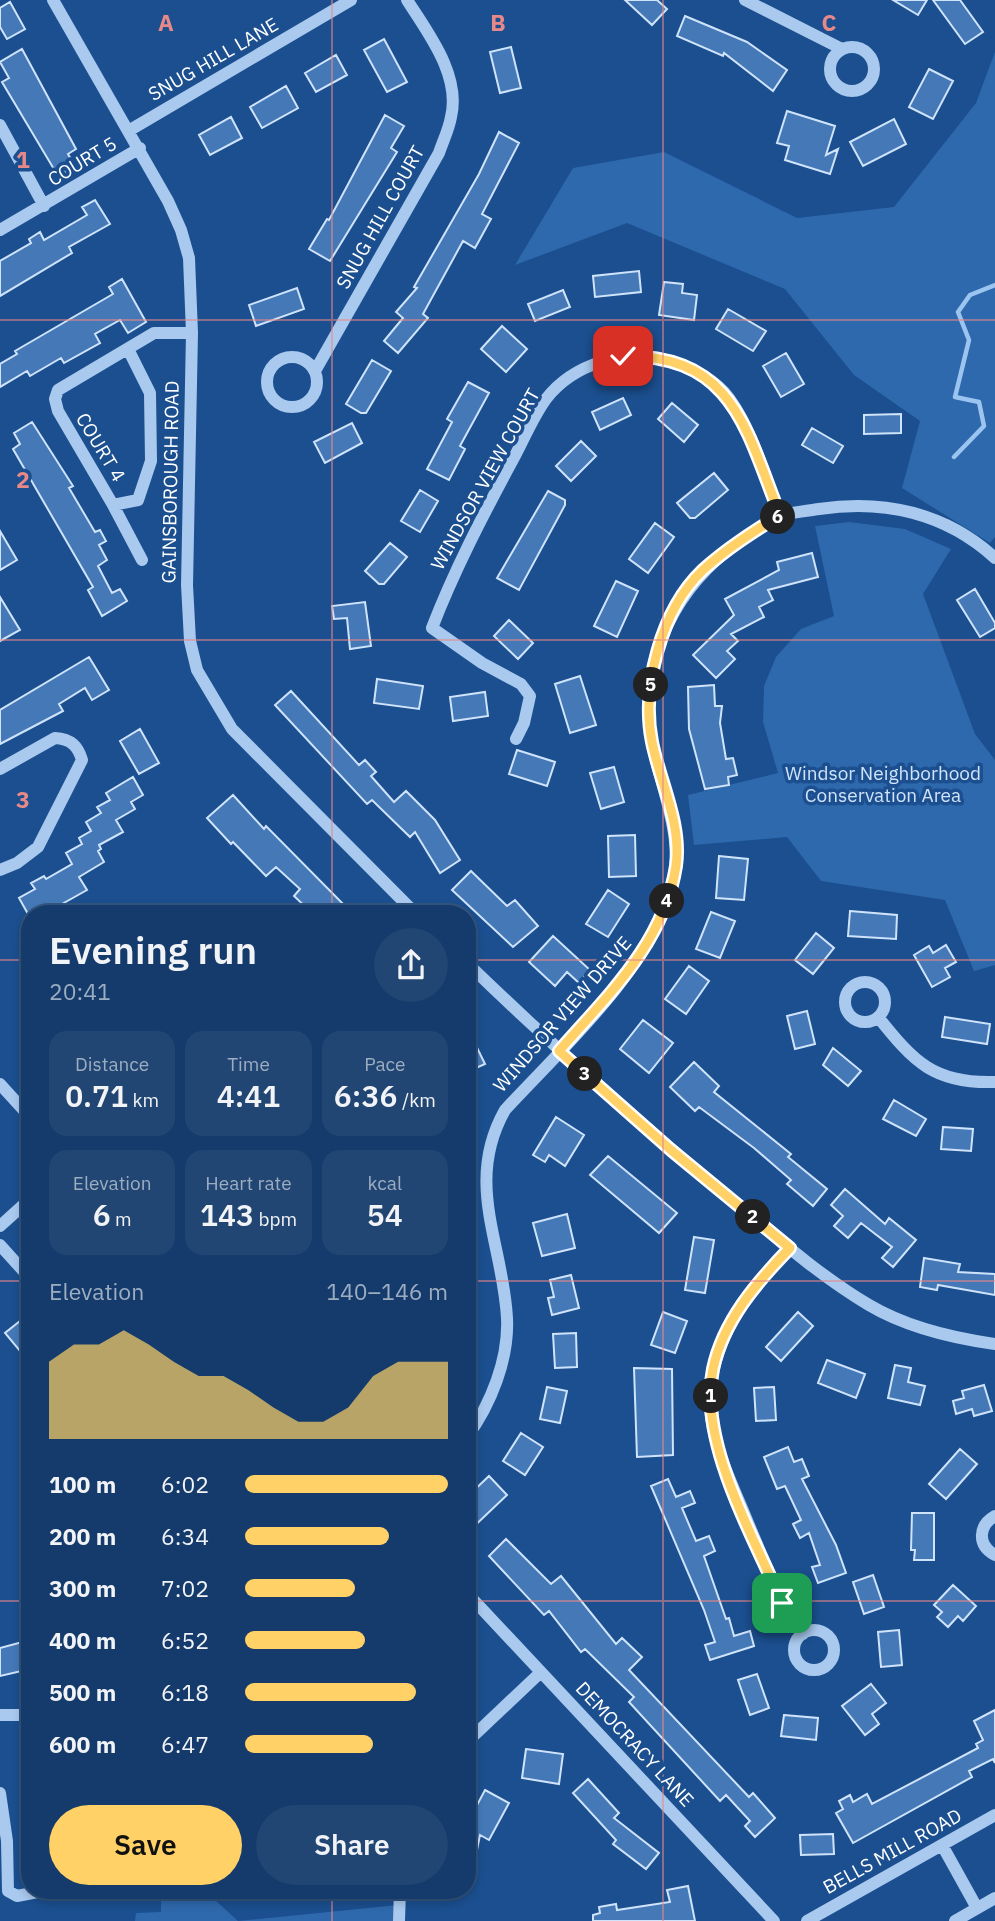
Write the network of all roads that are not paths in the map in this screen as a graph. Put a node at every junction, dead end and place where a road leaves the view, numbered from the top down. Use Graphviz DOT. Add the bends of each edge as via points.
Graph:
graph roads {
  1 [pos="53,0"];
  2 [pos="351,0"];
  3 [pos="407,0"];
  4 [pos="745,0"];
  5 [pos="842,49"];
  6 [pos="0,125"];
  7 [pos="130,130"];
  8 [pos="140,148"];
  9 [pos="44,206"];
  10 [pos="0,230"];
  11 [pos="192,333"];
  12 [pos="128,349"];
  13 [pos="315,371"];
  14 [pos="113,505"];
  15 [pos="780,515"];
  16 [pos="995,558"];
  17 [pos="142,560"];
  18 [pos="516,739"];
  19 [pos="0,769"];
  20 [pos="0,870"];
  21 [pos="407,905"];
  22 [pos="476,972"];
  23 [pos="878,1017"];
  24 [pos="559,1051"];
  25 [pos="995,1082"];
  26 [pos="0,1084"];
  27 [pos="21,1107"];
  28 [pos="21,1207"];
  29 [pos="0,1226"];
  30 [pos="0,1245"];
  31 [pos="790,1248"];
  32 [pos="21,1268"];
  33 [pos="995,1344"];
  34 [pos="476,1425"];
  35 [pos="995,1516"];
  36 [pos="995,1555"];
  37 [pos="476,1603"];
  38 [pos="803,1634"];
  39 [pos="541,1672"];
  40 [pos="0,1715"];
  41 [pos="21,1715"];
  42 [pos="476,1733"];
  43 [pos="0,1793"];
  44 [pos="995,1815"];
  45 [pos="942,1845"];
  46 [pos="21,1895"];
  47 [pos="995,1898"];
  48 [pos="400,1899"];
  49 [pos="977,1908"];
  50 [pos="399,1921"];
  51 [pos="774,1921"];
  52 [pos="807,1921"];
  53 [pos="955,1921"];
  1 -- 7 [label="street, GAINSBOROUGH ROAD"];
  2 -- 7 [label="street, SNUG HILL LANE"];
  3 -- 13 [label="street, SNUG HILL COURT" via="439,51 452,90 452,115 439,153"];
  4 -- 5 [label="street"];
  6 -- 9 [label="street, COURT 5"];
  7 -- 8 [label="street, GAINSBOROUGH ROAD"];
  8 -- 9 [label="street, COURT 5"];
  8 -- 11 [label="street, GAINSBOROUGH ROAD" via="181,230 189,258"];
  9 -- 10 [label="street, COURT 5"];
  11 -- 12 [label="street, COURT 4" via="153,333"];
  11 -- 21 [label="street, GAINSBOROUGH ROAD" via="187,585 190,641 197,670 232,729"];
  12 -- 14 [label="street, COURT 4" via="150,393 151,461 138,500"];
  12 -- 14 [label="street, COURT 4" via="58,390 55,399"];
  13 -- 13 [label="street" via="299,358 279,360 270,371 270,392 285,405 305,402 315,392"];
  14 -- 17 [label="street"];
  15 -- 16 [label="street, WINDSOR VIEW DRIVE" via="854,504 918,512 956,528"];
  15 -- 18 [label="street, WINDSOR VIEW COURT" via="728,397 687,366 652,356 623,356 577,373 547,398 454,569 432,628 521,684 530,696"];
  15 -- 24 [label="street, WINDSOR VIEW DRIVE" via="701,572 665,631 652,672 649,717 674,825 676,863 671,891 656,932 631,970"];
  19 -- 20 [label="street" via="55,738 71,742 82,760 38,847"];
  22 -- 24 [label="street"];
  23 -- 25 [label="street" via="911,1058 956,1081"];
  24 -- 31 [label="street"];
  24 -- 34 [label="street, WINDSOR VIEW DRIVE" via="505,1110 489,1145 486,1210 507,1319 503,1357"];
  26 -- 27 [label="street"];
  28 -- 29 [label="street"];
  30 -- 32 [label="street"];
  31 -- 33 [label="street" via="869,1305 958,1339"];
  31 -- 38 [label="street" via="758,1281 730,1323 713,1368 710,1409 725,1468 782,1603"];
  35 -- 36 [label="street" via="984,1525 981,1537"];
  37 -- 39 [label="street, DEMOCRACY LANE"];
  39 -- 42 [label="street"];
  39 -- 51 [label="street, DEMOCRACY LANE"];
  40 -- 41 [label="street"];
  43 -- 46 [label="street" via="8,1891"];
  44 -- 45 [label="street, BELLS MILL ROAD"];
  45 -- 49 [label="street"];
  45 -- 52 [label="street, BELLS MILL ROAD"];
  47 -- 49 [label="street"];
  48 -- 50 [label="street"];
  49 -- 53 [label="street"];
}
